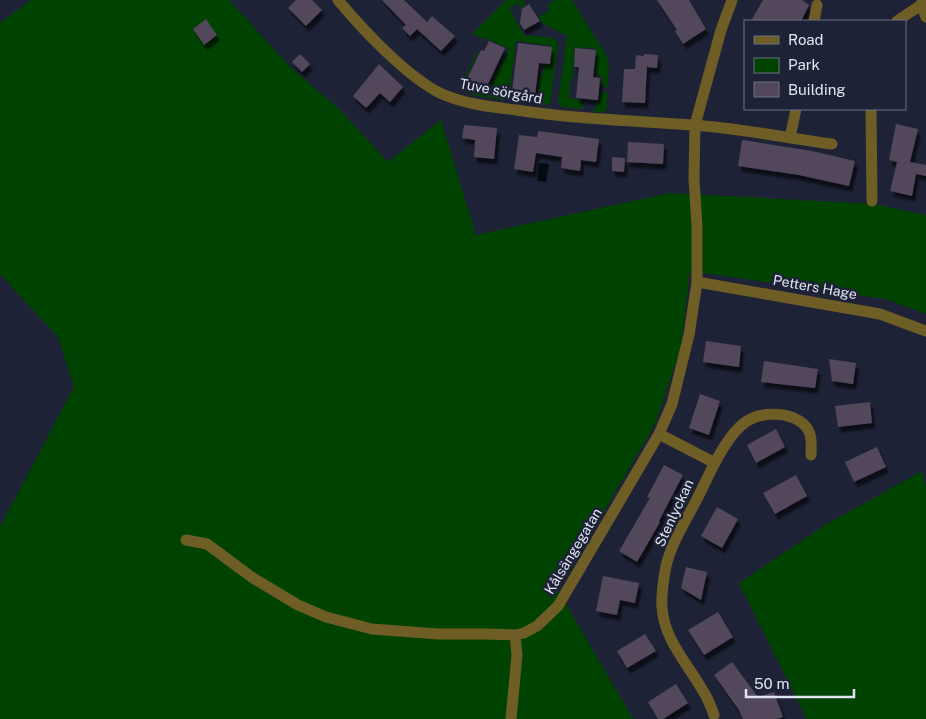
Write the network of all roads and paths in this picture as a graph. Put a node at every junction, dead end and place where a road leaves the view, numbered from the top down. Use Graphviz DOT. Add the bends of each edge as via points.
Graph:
graph roads {
  1 [pos="338,0"];
  2 [pos="732,0"];
  3 [pos="922,3"];
  4 [pos="817,5"];
  5 [pos="926,17"];
  6 [pos="814,20"];
  7 [pos="898,20"];
  8 [pos="796,110"];
  9 [pos="871,110"];
  10 [pos="695,125"];
  11 [pos="790,138"];
  12 [pos="832,144"];
  13 [pos="872,201"];
  14 [pos="697,282"];
  15 [pos="926,331"];
  16 [pos="660,434"];
  17 [pos="811,456"];
  18 [pos="716,463"];
  19 [pos="186,540"];
  20 [pos="515,635"];
  21 [pos="714,715"];
  22 [pos="511,719"];
  1 -- 10 [label="street, Tuve sörgård" via="404,68 442,94 482,105 547,115"];
  2 -- 10 [label="street, Kålsängegatan"];
  3 -- 5 [label="street"];
  3 -- 7 [label="street"];
  4 -- 6 [label="street"];
  8 -- 11 [label="street"];
  9 -- 13 [label="street"];
  10 -- 11 [label="street"];
  10 -- 14 [label="street, Kålsängegatan"];
  11 -- 12 [label="street"];
  14 -- 15 [label="street, Petters Hage" via="880,314"];
  14 -- 16 [label="street, Kålsängegatan" via="689,335 672,404"];
  16 -- 18 [label="street"];
  16 -- 20 [label="street, Kålsängegatan" via="558,606 537,626"];
  17 -- 18 [label="street, Stenlyckan" via="812,439 804,422 778,414 748,421 737,431"];
  18 -- 21 [label="street, Stenlyckan" via="681,528 666,565 661,606 675,648 704,692"];
  19 -- 20 [label="street, Kålsängegatan" via="207,544 298,605 326,617 372,629"];
  20 -- 22 [label="street" via="517,655"];
}
